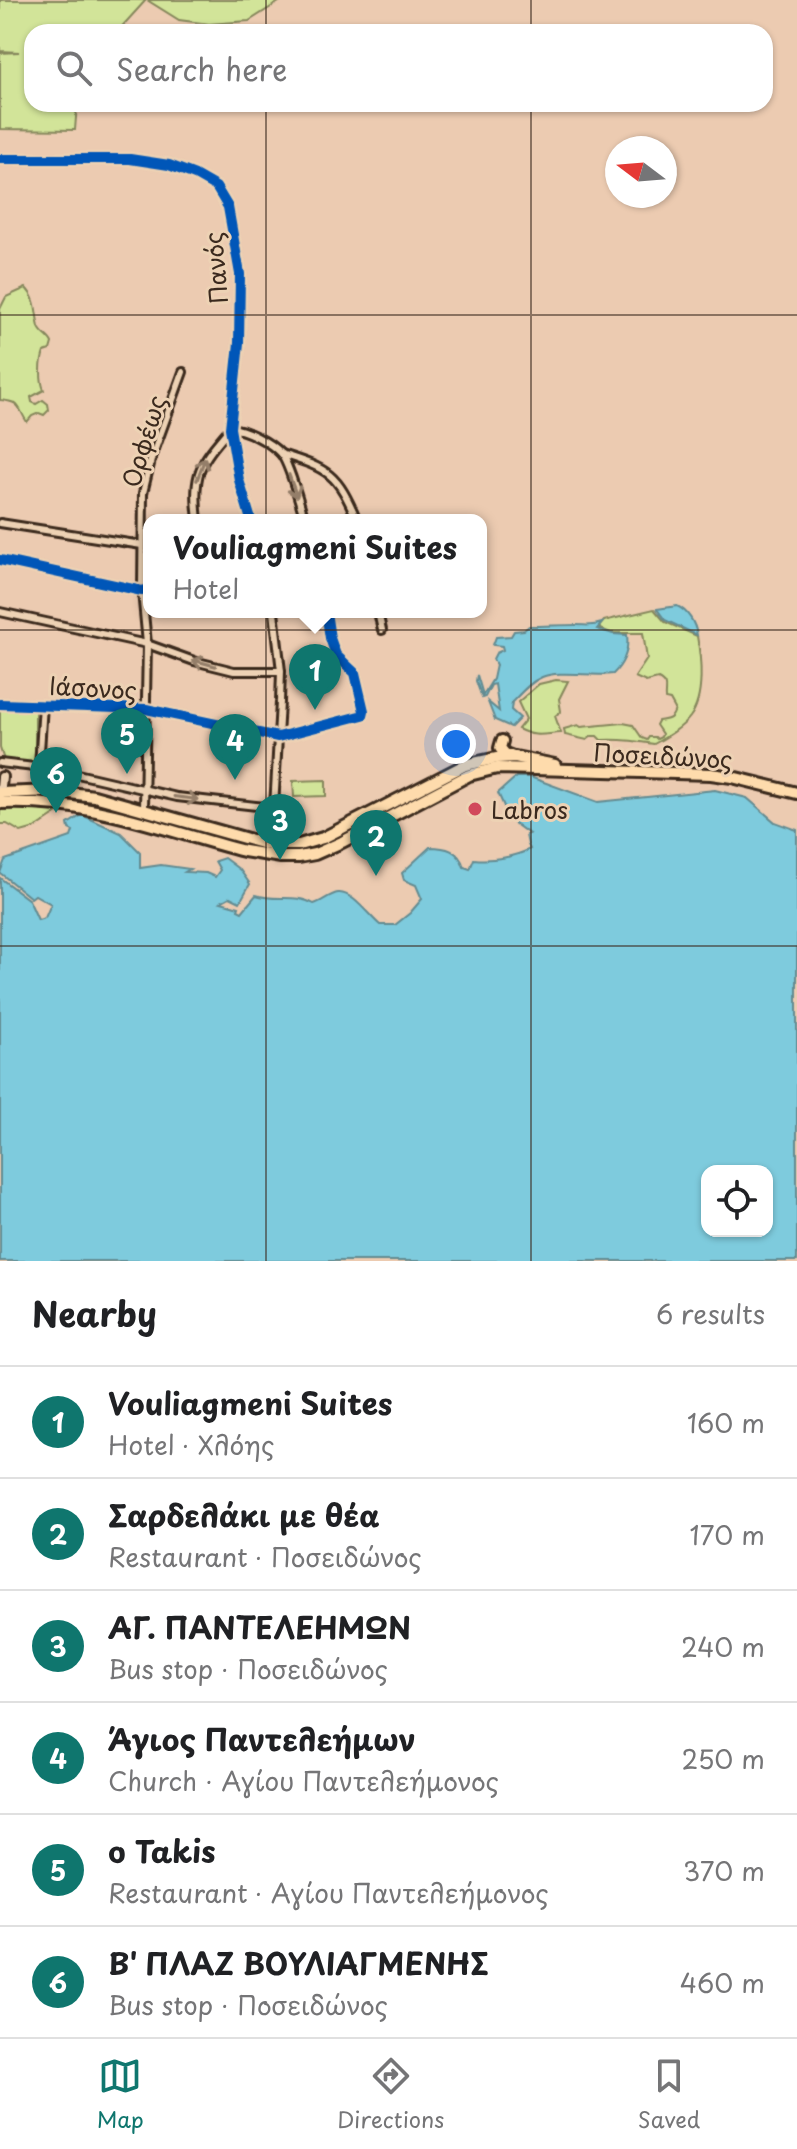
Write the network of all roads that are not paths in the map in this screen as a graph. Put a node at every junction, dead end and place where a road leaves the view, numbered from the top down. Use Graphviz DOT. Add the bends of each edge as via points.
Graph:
graph roads {
  1 [pos="0,159"];
  2 [pos="183,372"];
  3 [pos="230,428"];
  4 [pos="281,454"];
  5 [pos="198,514"];
  6 [pos="249,514"];
  7 [pos="303,514"];
  8 [pos="354,514"];
  9 [pos="0,523"];
  10 [pos="142,545"];
  11 [pos="0,560"];
  12 [pos="143,560"];
  13 [pos="143,590"];
  14 [pos="0,612"];
  15 [pos="146,618"];
  16 [pos="275,618"];
  17 [pos="327,618"];
  18 [pos="379,618"];
  19 [pos="382,630"];
  20 [pos="147,644"];
  21 [pos="281,671"];
  22 [pos="0,704"];
  23 [pos="43,704"];
  24 [pos="146,709"];
  25 [pos="278,737"];
  26 [pos="502,741"];
  27 [pos="515,757"];
  28 [pos="0,763"];
  29 [pos="485,765"];
  30 [pos="39,767"];
  31 [pos="573,769"];
  32 [pos="1,776"];
  33 [pos="144,790"];
  34 [pos="0,793"];
  35 [pos="797,793"];
  36 [pos="0,802"];
  37 [pos="274,808"];
  38 [pos="144,809"];
  39 [pos="268,850"];
  1 -- 3 [label="street, Πανός" via="130,159 169,165 216,187 228,207 240,274"];
  2 -- 10 [label="street, Ορφέως" via="146,477"];
  3 -- 4 [label="street" via="241,429"];
  5 -- 3 [label="street, one-way" via="197,479 205,458"];
  3 -- 6 [label="street, Πανός"];
  4 -- 7 [label="street, one-way"];
  4 -- 8 [label="street" via="328,472"];
  9 -- 10 [label="street"];
  10 -- 12 [label="street, Ορφέως"];
  11 -- 13 [label="street"];
  14 -- 20 [label="street"];
  15 -- 20 [label="street, Ορφέως"];
  16 -- 21 [label="street"];
  17 -- 25 [label="street" via="336,655 355,673 364,713"];
  18 -- 19 [label="street"];
  21 -- 20 [label="street, one-way" via="234,671"];
  20 -- 24 [label="street, Ορφέως"];
  21 -- 25 [label="street"];
  22 -- 23 [label="street, Ιάσονος"];
  23 -- 24 [label="street, Ιάσονος"];
  23 -- 30 [label="street"];
  24 -- 25 [label="street, Ιάσονος"];
  24 -- 33 [label="street, Ορφέως"];
  25 -- 37 [label="street"];
  26 -- 27 [label="main road" via="503,752"];
  27 -- 29 [label="main road, Ποσειδώνος"];
  27 -- 31 [label="main road, Ποσειδώνος"];
  28 -- 30 [label="street"];
  29 -- 31 [label="main road, Ποσειδώνος"];
  29 -- 39 [label="main road, Ποσειδώνος" via="328,849 299,857"];
  30 -- 33 [label="street"];
  31 -- 35 [label="main road, Ποσειδώνος" via="711,774"];
  32 -- 34 [label="street"];
  33 -- 37 [label="street, one-way"];
  33 -- 38 [label="street, Ορφέως"];
  34 -- 36 [label="street"];
  34 -- 38 [label="main road, Ποσειδώνος" via="66,792"];
  36 -- 39 [label="main road, Ποσειδώνος" via="92,809"];
  37 -- 39 [label="street"];
  38 -- 39 [label="main road, Ποσειδώνος"];
}
